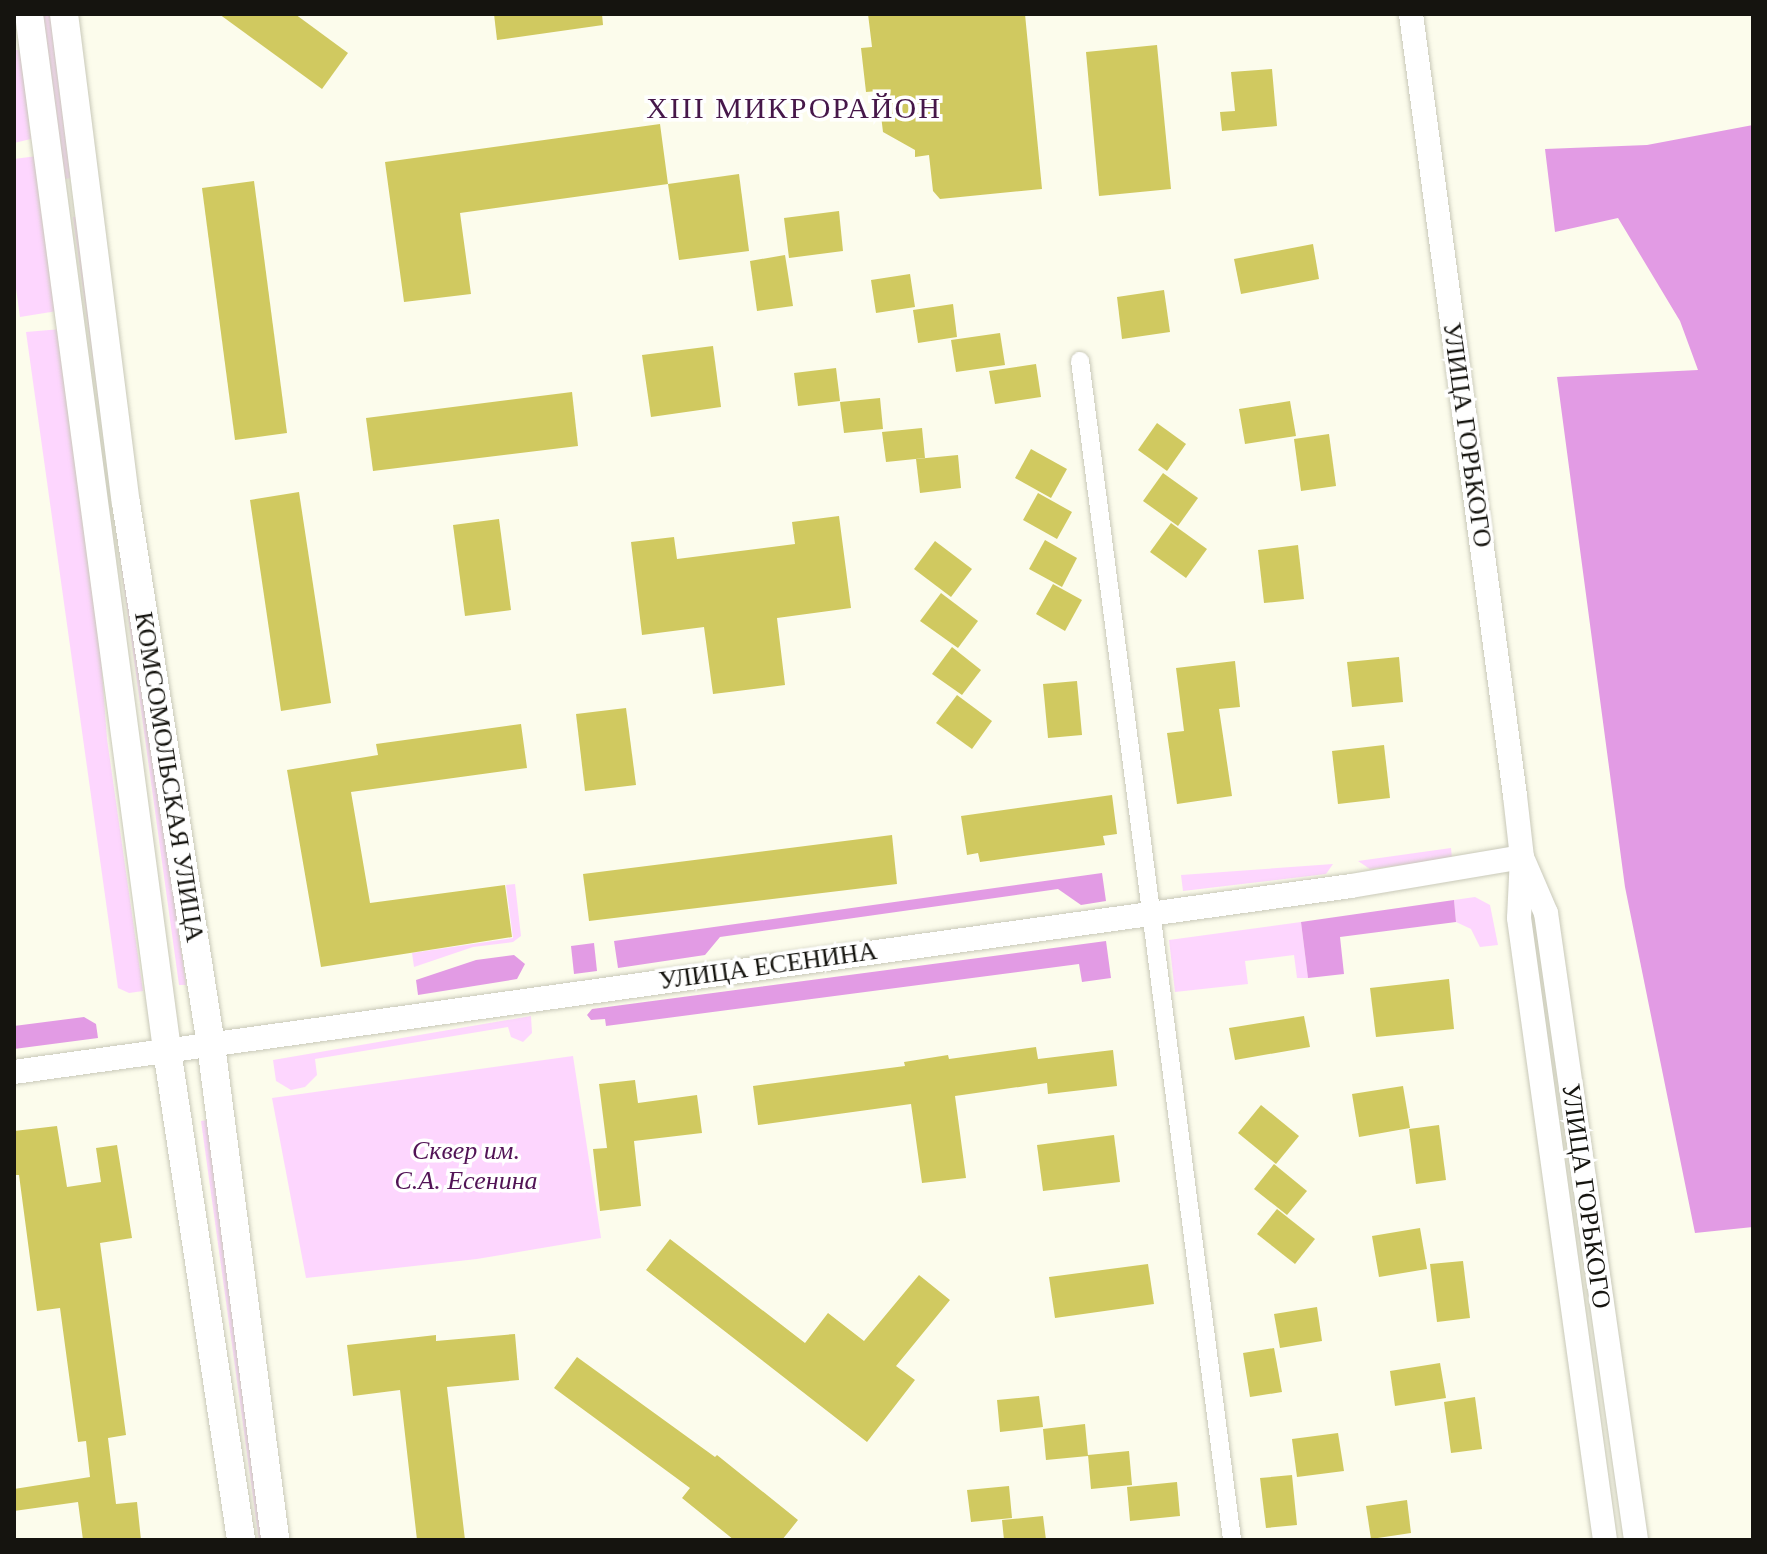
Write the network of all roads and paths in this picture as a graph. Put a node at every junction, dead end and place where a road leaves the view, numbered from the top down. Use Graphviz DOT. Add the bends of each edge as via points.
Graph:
graph roads {
  1 [pos="29,14"];
  2 [pos="64,14"];
  3 [pos="1411,14"];
  4 [pos="1080,361"];
  5 [pos="1522,857"];
  6 [pos="1152,912"];
  7 [pos="211,1045"];
  8 [pos="167,1050"];
  9 [pos="14,1072"];
  10 [pos="241,1540"];
  11 [pos="275,1540"];
  12 [pos="1232,1540"];
  13 [pos="1605,1540"];
  14 [pos="1636,1540"];
  1 -- 8 [label="main road, КОМСОМОЛЬСКАЯ УЛИЦА"];
  2 -- 7 [label="main road, КОМСОМОЛЬСКАЯ УЛИЦА" via="126,503"];
  3 -- 5 [label="main road, УЛИЦА ГОРЬКОГО"];
  4 -- 6 [label="street"];
  5 -- 6 [label="main road, УЛИЦА ЕСЕНИНА"];
  5 -- 13 [label="main road, УЛИЦА ГОРЬКОГО" via="1519,918"];
  5 -- 14 [label="main road, УЛИЦА ГОРЬКОГО" via="1546,913"];
  6 -- 7 [label="main road, УЛИЦА ЕСЕНИНА"];
  6 -- 12 [label="street"];
  7 -- 8 [label="main road, УЛИЦА ЕСЕНИНА"];
  7 -- 11 [label="main road, КОМСОМОЛЬСКАЯ УЛИЦА"];
  8 -- 9 [label="main road, УЛИЦА ЕСЕНИНА"];
  8 -- 10 [label="main road, КОМСОМОЛЬСКАЯ УЛИЦА"];
}
